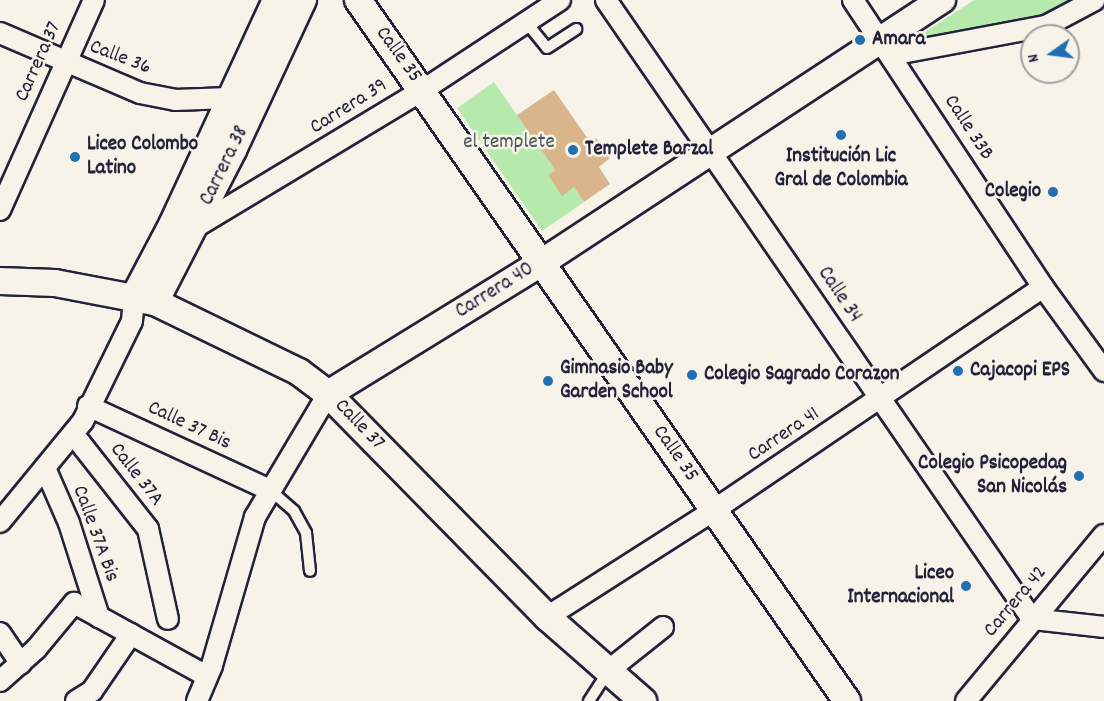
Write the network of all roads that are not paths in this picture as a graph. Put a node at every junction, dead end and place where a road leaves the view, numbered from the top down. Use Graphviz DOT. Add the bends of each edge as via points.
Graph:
graph roads {
  1 [pos="94,0"];
  2 [pos="276,0"];
  3 [pos="303,0"];
  4 [pos="358,0"];
  5 [pos="560,0"];
  6 [pos="606,0"];
  7 [pos="853,0"];
  8 [pos="942,0"];
  9 [pos="1095,0"];
  10 [pos="526,22"];
  11 [pos="576,30"];
  12 [pos="0,33"];
  13 [pos="886,47"];
  14 [pos="64,62"];
  15 [pos="423,90"];
  16 [pos="229,98"];
  17 [pos="711,151"];
  18 [pos="0,210"];
  19 [pos="182,229"];
  20 [pos="541,263"];
  21 [pos="0,281"];
  22 [pos="1043,288"];
  23 [pos="140,307"];
  24 [pos="1104,371"];
  25 [pos="328,394"];
  26 [pos="881,399"];
  27 [pos="88,406"];
  28 [pos="74,435"];
  29 [pos="45,468"];
  30 [pos="270,490"];
  31 [pos="714,510"];
  32 [pos="0,522"];
  33 [pos="1104,535"];
  34 [pos="310,571"];
  35 [pos="547,616"];
  36 [pos="99,617"];
  37 [pos="168,619"];
  38 [pos="1032,619"];
  39 [pos="663,627"];
  40 [pos="1104,627"];
  41 [pos="0,633"];
  42 [pos="131,634"];
  43 [pos="21,664"];
  44 [pos="609,670"];
  45 [pos="207,676"];
  46 [pos="0,681"];
  47 [pos="76,701"];
  48 [pos="197,701"];
  49 [pos="589,701"];
  50 [pos="643,701"];
  51 [pos="847,701"];
  52 [pos="966,701"];
  1 -- 14 [label="street, Carrera 37"];
  2 -- 16 [label="street, Carrera 38"];
  3 -- 19 [label="street, Carrera 38"];
  4 -- 15 [label="street, Calle 35"];
  5 -- 10 [label="street, Carrera 39"];
  6 -- 17 [label="street, Calle 34"];
  7 -- 13 [label="street, Calle 33B"];
  8 -- 13 [label="street, Carrera 40"];
  9 -- 13 [label="street" via="1046,26"];
  10 -- 11 [label="lane" via="547,48"];
  10 -- 15 [label="street, Carrera 39"];
  12 -- 14 [label="street, Calle 36"];
  13 -- 17 [label="street, Carrera 40"];
  13 -- 22 [label="street, Calle 33B"];
  14 -- 16 [label="street, Calle 36" via="157,98"];
  14 -- 18 [label="street, Carrera 37"];
  15 -- 19 [label="street, Carrera 39"];
  15 -- 20 [label="street, Calle 35"];
  16 -- 19 [label="street, Carrera 38"];
  17 -- 20 [label="street, Carrera 40"];
  17 -- 26 [label="street, Calle 34"];
  19 -- 23 [label="street, Carrera 38"];
  20 -- 25 [label="street, Carrera 40"];
  20 -- 31 [label="street, Calle 35"];
  21 -- 23 [label="street, Calle 37" via="55,283"];
  22 -- 24 [label="street, Calle 33B"];
  22 -- 26 [label="street, Carrera 41"];
  23 -- 25 [label="street, Calle 37" via="299,372"];
  23 -- 27 [label="street, Carrera 38"];
  25 -- 30 [label="street, Carrera 40"];
  25 -- 35 [label="street, Calle 37"];
  26 -- 31 [label="street, Carrera 41"];
  26 -- 38 [label="street, Calle 34"];
  27 -- 28 [label="street, Carrera 38"];
  27 -- 30 [label="street, Calle 37 Bis"];
  28 -- 29 [label="street, Carrera 38"];
  28 -- 37 [label="street, Calle 37A" via="148,529"];
  29 -- 32 [label="street, Carrera 38"];
  29 -- 36 [label="street, Calle 37A Bis" via="69,523"];
  30 -- 34 [label="lane" via="294,511 306,533"];
  30 -- 45 [label="street, Carrera 40" via="255,517"];
  31 -- 35 [label="street, Carrera 41"];
  31 -- 51 [label="street, Calle 35"];
  33 -- 38 [label="street, Carrera 42"];
  35 -- 44 [label="street, Calle 37"];
  36 -- 42 [label="street, Calle 37A Bis"];
  36 -- 43 [label="street, Calle 37A Bis" via="74,603"];
  38 -- 40 [label="street"];
  38 -- 52 [label="street, Carrera 42"];
  39 -- 44 [label="street"];
  41 -- 43 [label="street"];
  42 -- 45 [label="street, Calle 37A Bis"];
  42 -- 47 [label="street" via="92,691"];
  43 -- 46 [label="street"];
  44 -- 49 [label="lane"];
  44 -- 50 [label="street, Calle 37"];
  45 -- 48 [label="street, Carrera 40"];
}
